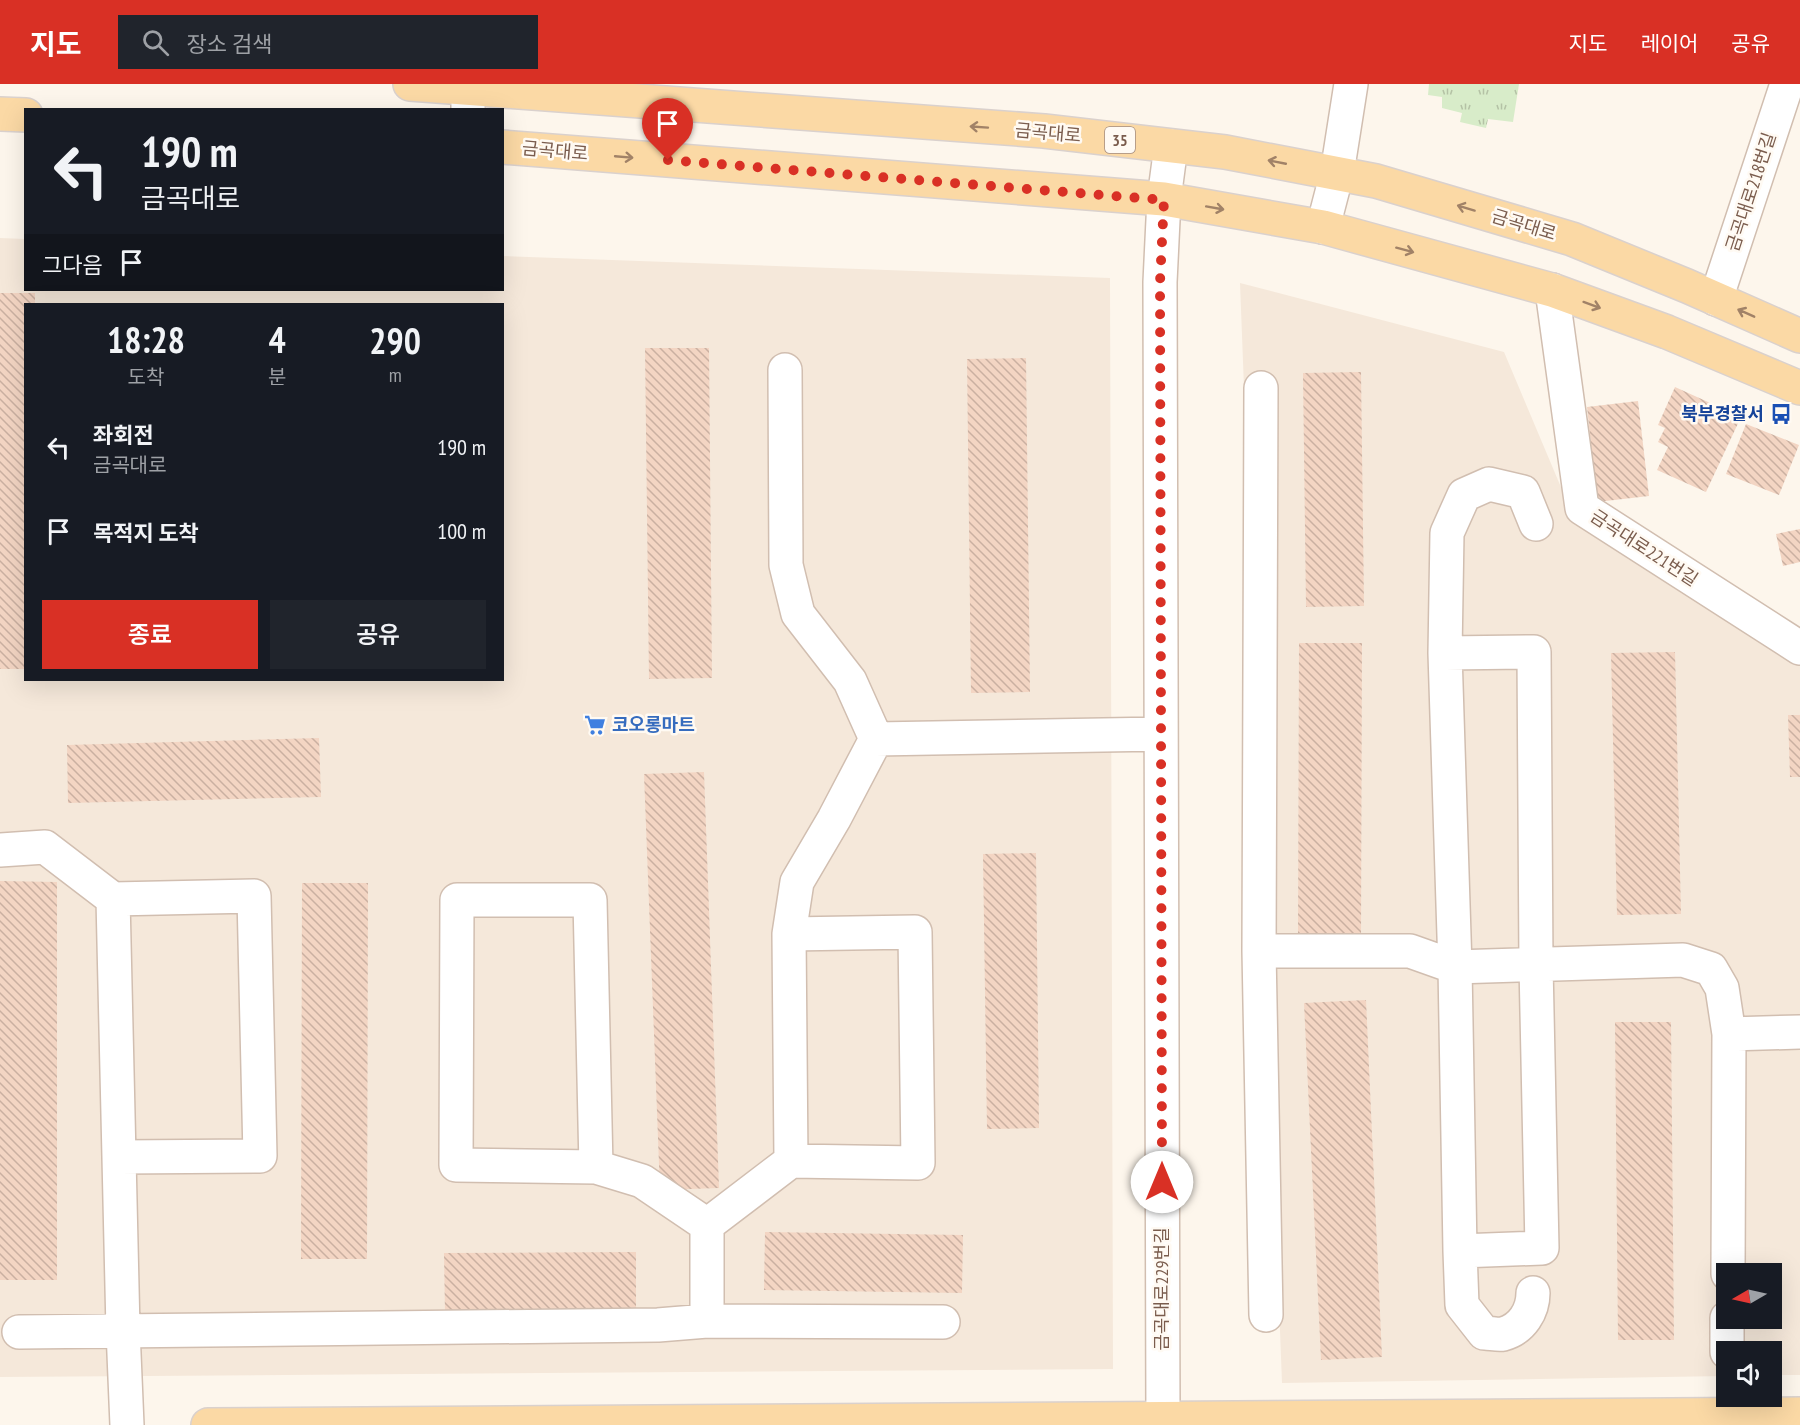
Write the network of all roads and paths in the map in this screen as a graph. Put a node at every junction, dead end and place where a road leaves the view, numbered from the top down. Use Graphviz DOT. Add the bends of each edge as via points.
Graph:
graph roads {
  1 [pos="410,84"];
  2 [pos="1351,84"];
  3 [pos="1787,84"];
  4 [pos="468,94"];
  5 [pos="0,114"];
  6 [pos="24,115"];
  7 [pos="1171,146"];
  8 [pos="504,147"];
  9 [pos="1337,173"];
  10 [pos="1164,200"];
  11 [pos="1323,227"];
  12 [pos="1552,290"];
  13 [pos="1716,299"];
  14 [pos="1800,336"];
  15 [pos="785,370"];
  16 [pos="1261,388"];
  17 [pos="1800,388"];
  18 [pos="1536,524"];
  19 [pos="1800,648"];
  20 [pos="1445,653"];
  21 [pos="1161,734"];
  22 [pos="876,739"];
  23 [pos="0,850"];
  24 [pos="113,900"];
  25 [pos="789,934"];
  26 [pos="1259,951"];
  27 [pos="1536,965"];
  28 [pos="1455,967"];
  29 [pos="1800,1032"];
  30 [pos="1728,1034"];
  31 [pos="120,1157"];
  32 [pos="791,1161"];
  33 [pos="596,1167"];
  34 [pos="708,1225"];
  35 [pos="1460,1251"];
  36 [pos="1728,1263"];
  37 [pos="1533,1293"];
  38 [pos="1266,1315"];
  39 [pos="707,1321"];
  40 [pos="943,1322"];
  41 [pos="123,1330"];
  42 [pos="19,1332"];
  43 [pos="1716,1405"];
  44 [pos="1743,1407"];
  45 [pos="1800,1414"];
  46 [pos="1163,1422"];
  47 [pos="559,1424"];
  48 [pos="127,1425"];
  49 [pos="208,1425"];
  1 -- 4 [label="main road, 금곡대로 / 35"];
  2 -- 9 [label="street"];
  3 -- 13 [label="street, 금곡대로218번길"];
  7 -- 4 [label="main road, 금곡대로 / 35, one-way" via="1044,131"];
  5 -- 6 [label="main road"];
  9 -- 7 [label="main road, 금곡대로 / 35, one-way"];
  7 -- 10 [label="street, 금곡대로229번길"];
  8 -- 10 [label="main road, 금곡대로, one-way"];
  9 -- 11 [label="street"];
  13 -- 9 [label="main road, 금곡대로 / 35, one-way" via="1572,240"];
  10 -- 11 [label="main road, 금곡대로, one-way"];
  10 -- 21 [label="street, 금곡대로229번길" via="1160,282"];
  11 -- 12 [label="main road, 금곡대로, one-way"];
  12 -- 17 [label="main road, 금곡대로, one-way" via="1667,332"];
  12 -- 19 [label="street, 금곡대로221번길" via="1582,508"];
  14 -- 13 [label="main road, 금곡대로 / 35, one-way"];
  15 -- 22 [label="street" via="786,566 798,614 850,681"];
  16 -- 26 [label="street"];
  18 -- 20 [label="street" via="1523,492 1489,484 1464,495 1448,532"];
  20 -- 27 [label="street" via="1534,652"];
  20 -- 28 [label="street"];
  21 -- 22 [label="street"];
  21 -- 46 [label="street, 금곡대로229번길"];
  22 -- 25 [label="street" via="797,882"];
  23 -- 24 [label="street" via="45,848"];
  24 -- 31 [label="street"];
  24 -- 31 [label="street" via="254,896 260,1156"];
  25 -- 32 [label="street"];
  25 -- 32 [label="street" via="915,932 918,1163"];
  26 -- 28 [label="street" via="1410,951"];
  26 -- 38 [label="street"];
  27 -- 28 [label="street"];
  27 -- 30 [label="street" via="1683,960 1711,969 1722,988"];
  27 -- 35 [label="street" via="1542,1248"];
  28 -- 35 [label="street"];
  29 -- 30 [label="street"];
  30 -- 36 [label="street"];
  31 -- 41 [label="street"];
  32 -- 34 [label="street"];
  33 -- 33 [label="street" via="456,1165 457,900 590,900"];
  33 -- 34 [label="street" via="642,1180"];
  34 -- 39 [label="street"];
  35 -- 37 [label="street" via="1462,1305 1484,1333 1503,1334 1522,1323 1533,1306"];
  39 -- 40 [label="street"];
  39 -- 41 [label="street" via="658,1325"];
  41 -- 42 [label="street"];
  41 -- 48 [label="street"];
  43 -- 46 [label="main road"];
  44 -- 45 [label="main road"];
  46 -- 47 [label="main road"];
  47 -- 49 [label="main road"];
}
